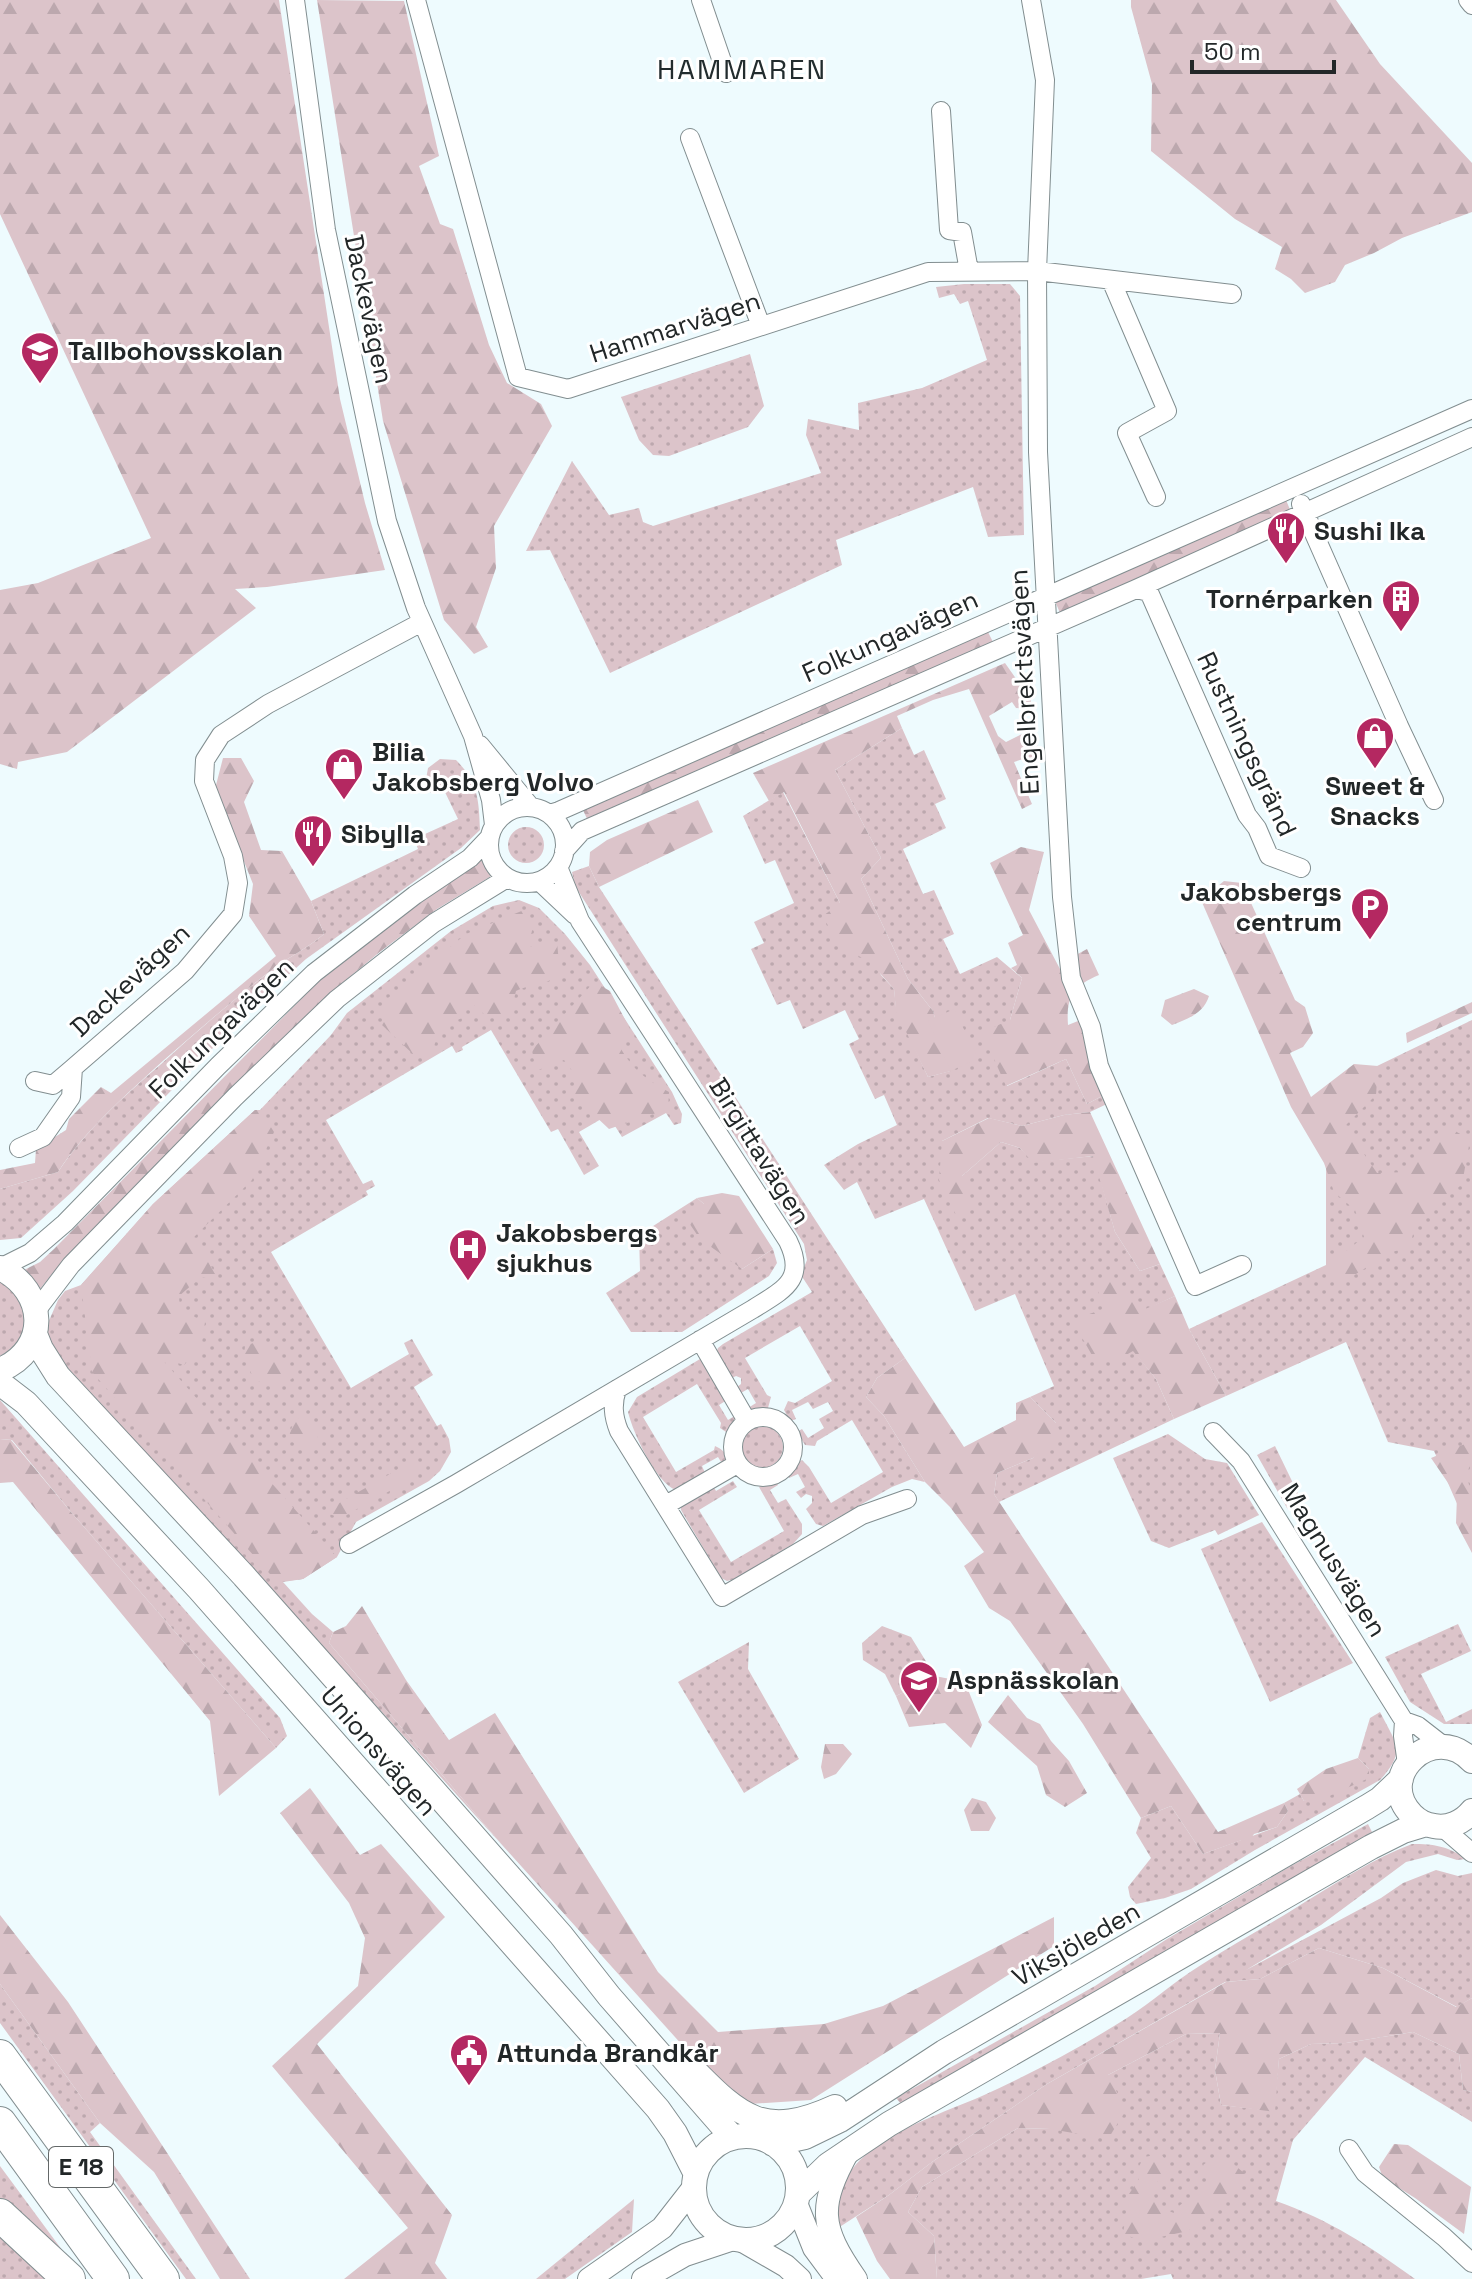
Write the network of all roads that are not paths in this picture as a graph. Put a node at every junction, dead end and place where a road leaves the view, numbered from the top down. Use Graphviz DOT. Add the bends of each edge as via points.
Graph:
graph roads {
  1 [pos="295,0"];
  2 [pos="417,0"];
  3 [pos="701,0"];
  4 [pos="1031,0"];
  5 [pos="1468,0"];
  6 [pos="1472,5"];
  7 [pos="726,73"];
  8 [pos="941,111"];
  9 [pos="690,138"];
  10 [pos="969,271"];
  11 [pos="1037,271"];
  12 [pos="1111,280"];
  13 [pos="1232,294"];
  14 [pos="761,326"];
  15 [pos="1472,409"];
  16 [pos="1472,437"];
  17 [pos="1294,486"];
  18 [pos="1156,497"];
  19 [pos="1305,512"];
  20 [pos="1136,589"];
  21 [pos="1045,596"];
  22 [pos="422,622"];
  23 [pos="1048,627"];
  24 [pos="473,736"];
  25 [pos="1434,800"];
  26 [pos="530,806"];
  27 [pos="549,814"];
  28 [pos="491,831"];
  29 [pos="561,859"];
  30 [pos="1301,868"];
  31 [pos="507,878"];
  32 [pos="539,881"];
  33 [pos="580,921"];
  34 [pos="73,1068"];
  35 [pos="35,1081"];
  36 [pos="19,1148"];
  37 [pos="1242,1265"];
  38 [pos="0,1268"];
  39 [pos="36,1323"];
  40 [pos="700,1340"];
  41 [pos="0,1370"];
  42 [pos="0,1383"];
  43 [pos="617,1389"];
  44 [pos="747,1421"];
  45 [pos="1213,1432"];
  46 [pos="737,1464"];
  47 [pos="907,1499"];
  48 [pos="666,1505"];
  49 [pos="349,1544"];
  50 [pos="1404,1721"];
  51 [pos="1461,1751"];
  52 [pos="1404,1771"];
  53 [pos="1472,1811"];
  54 [pos="1434,1826"];
  55 [pos="1472,1853"];
  56 [pos="561,1935"];
  57 [pos="944,2052"];
  58 [pos="0,2056"];
  59 [pos="0,2123"];
  60 [pos="733,2138"];
  61 [pos="773,2144"];
  62 [pos="1349,2149"];
  63 [pos="849,2150"];
  64 [pos="695,2180"];
  65 [pos="797,2199"];
  66 [pos="0,2215"];
  67 [pos="737,2240"];
  68 [pos="1472,2263"];
  69 [pos="69,2279"];
  70 [pos="113,2279"];
  71 [pos="163,2279"];
  72 [pos="589,2279"];
  73 [pos="643,2279"];
  74 [pos="800,2279"];
  75 [pos="837,2279"];
  76 [pos="856,2279"];
  1 -- 22 [label="street, Dackevägen" via="326,230 387,521"];
  2 -- 14 [label="street, Hammarvägen" via="518,377 568,389"];
  3 -- 7 [label="street"];
  4 -- 11 [label="street, Engelbrektsvägen" via="1045,80"];
  5 -- 6 [label="street"];
  8 -- 10 [label="street" via="949,230 962,232"];
  9 -- 14 [label="street"];
  10 -- 11 [label="street, Hammarvägen"];
  10 -- 14 [label="street, Hammarvägen" via="928,272"];
  11 -- 12 [label="street, Hammarvägen"];
  11 -- 21 [label="street, Engelbrektsvägen"];
  12 -- 13 [label="street, Hammarvägen"];
  12 -- 18 [label="street" via="1167,411 1127,433"];
  15 -- 17 [label="street, Folkungavägen"];
  16 -- 19 [label="street, Folkungavägen"];
  17 -- 19 [label="street"];
  17 -- 21 [label="street, Folkungavägen"];
  19 -- 20 [label="street, Folkungavägen"];
  19 -- 25 [label="street"];
  20 -- 23 [label="street, Folkungavägen"];
  20 -- 30 [label="street, Rustningsgränd" via="1149,592 1269,856"];
  21 -- 23 [label="street, Engelbrektsvägen"];
  21 -- 27 [label="street, Folkungavägen"];
  22 -- 24 [label="street, Dackevägen"];
  22 -- 34 [label="street, Dackevägen" via="221,735 205,760 204,781 233,856 238,883 233,914 185,971"];
  23 -- 29 [label="street, Folkungavägen" via="582,831"];
  23 -- 37 [label="street, Engelbrektsvägen" via="1071,978 1090,1021 1099,1066 1195,1286"];
  24 -- 26 [label="street, Dackevägen"];
  24 -- 28 [label="street, Dackevägen" via="491,800"];
  26 -- 27 [label="street"];
  26 -- 28 [label="street" via="509,811"];
  27 -- 29 [label="street" via="562,829"];
  28 -- 31 [label="street" via="492,861"];
  28 -- 38 [label="street, Folkungavägen" via="470,858 314,973 65,1223 30,1253"];
  29 -- 32 [label="street" via="551,875"];
  29 -- 33 [label="street, Birgittavägen"];
  31 -- 32 [label="street"];
  31 -- 39 [label="street" via="434,923 337,999 71,1265"];
  32 -- 33 [label="street, Birgittavägen"];
  33 -- 40 [label="street, Birgittavägen" via="794,1253 793,1278 785,1289"];
  34 -- 35 [label="street" via="53,1085"];
  34 -- 36 [label="street, Dackevägen" via="71,1097 43,1137"];
  38 -- 39 [label="main road, Unionsvägen" via="24,1284"];
  39 -- 41 [label="main road" via="21,1358"];
  39 -- 56 [label="main road, Unionsvägen" via="41,1349 58,1376 244,1576"];
  40 -- 43 [label="street, Birgittavägen"];
  40 -- 44 [label="street"];
  42 -- 64 [label="main road, Unionsvägen" via="26,1403 199,1589 658,2109"];
  43 -- 48 [label="street" via="613,1402 619,1431"];
  43 -- 49 [label="street, Birgittavägen"];
  44 -- 46 [label="street" via="733,1439"];
  44 -- 46 [label="street" via="765,1417 785,1426 792,1456 787,1466 766,1478 747,1474"];
  45 -- 50 [label="street, Magnusvägen" via="1241,1461"];
  46 -- 48 [label="street"];
  47 -- 48 [label="street" via="862,1515 722,1597"];
  50 -- 51 [label="street, Magnusvägen"];
  50 -- 52 [label="street, Magnusvägen"];
  51 -- 52 [label="main road, Viksjöleden" via="1433,1747 1419,1753"];
  52 -- 54 [label="main road" via="1403,1801"];
  52 -- 57 [label="main road, Viksjöleden" via="1367,1807"];
  53 -- 54 [label="main road" via="1456,1824"];
  54 -- 55 [label="street"];
  54 -- 63 [label="main road" via="1403,1831 1357,1854"];
  56 -- 57 [label="main road, Unionsvägen" via="732,2107 763,2121 815,2115"];
  56 -- 60 [label="main road, Unionsvägen"];
  57 -- 61 [label="main road, Viksjöleden" via="832,2125"];
  58 -- 71 [label="highway, E 18"];
  59 -- 70 [label="highway, E 18"];
  60 -- 61 [label="main road" via="754,2137"];
  60 -- 64 [label="main road" via="714,2147"];
  61 -- 65 [label="main road" via="792,2165"];
  62 -- 68 [label="street" via="1365,2173"];
  63 -- 65 [label="main road"];
  63 -- 76 [label="street" via="832,2181 826,2209 829,2232"];
  64 -- 67 [label="main road" via="703,2218"];
  64 -- 72 [label="street" via="662,2228"];
  65 -- 67 [label="main road" via="775,2232"];
  65 -- 75 [label="street" via="814,2248"];
  66 -- 69 [label="highway"];
  67 -- 73 [label="street" via="685,2255"];
  67 -- 74 [label="street"];
}
